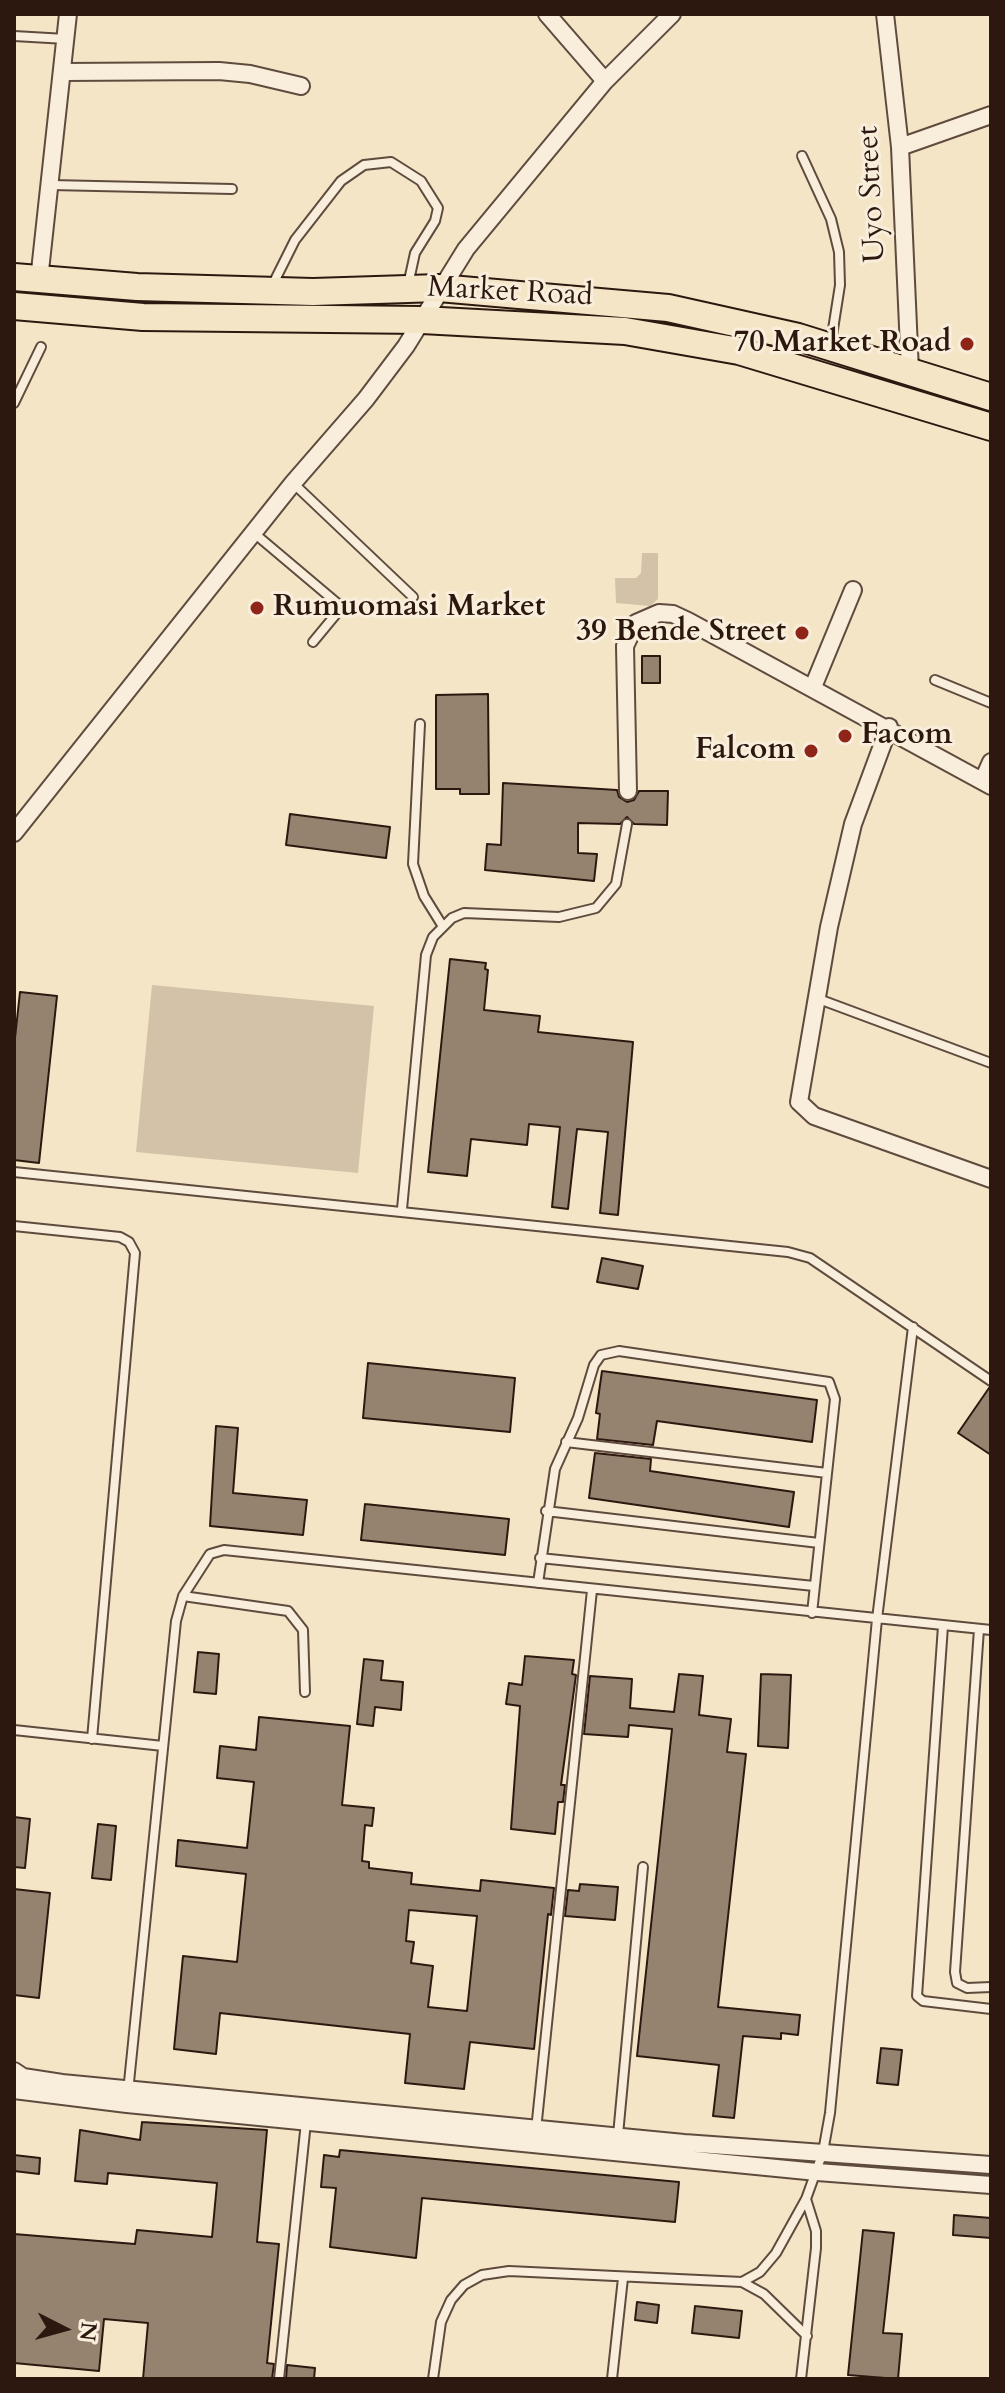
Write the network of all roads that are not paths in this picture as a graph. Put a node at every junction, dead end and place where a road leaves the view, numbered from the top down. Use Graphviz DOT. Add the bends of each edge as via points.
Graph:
graph roads {
  1 [pos="68,14"];
  2 [pos="547,14"];
  3 [pos="672,14"];
  4 [pos="885,14"];
  5 [pos="14,36"];
  6 [pos="67,39"];
  7 [pos="64,72"];
  8 [pos="605,81"];
  9 [pos="301,86"];
  10 [pos="991,115"];
  11 [pos="900,147"];
  12 [pos="802,156"];
  13 [pos="51,185"];
  14 [pos="232,189"];
  15 [pos="27,278"];
  16 [pos="439,288"];
  17 [pos="406,289"];
  18 [pos="270,290"];
  19 [pos="14,306"];
  20 [pos="422,320"];
  21 [pos="41,347"];
  22 [pos="830,347"];
  23 [pos="910,371"];
  24 [pos="991,397"];
  25 [pos="14,403"];
  26 [pos="991,427"];
  27 [pos="293,483"];
  28 [pos="254,533"];
  29 [pos="853,590"];
  30 [pos="413,597"];
  31 [pos="313,642"];
  32 [pos="935,680"];
  33 [pos="813,687"];
  34 [pos="991,703"];
  35 [pos="420,724"];
  36 [pos="889,727"];
  37 [pos="991,762"];
  38 [pos="987,783"];
  39 [pos="628,791"];
  40 [pos="627,824"];
  41 [pos="14,833"];
  42 [pos="442,925"];
  43 [pos="816,997"];
  44 [pos="991,1063"];
  45 [pos="14,1172"];
  46 [pos="991,1179"];
  47 [pos="402,1209"];
  48 [pos="14,1226"];
  49 [pos="913,1327"];
  50 [pos="991,1381"];
  51 [pos="566,1442"];
  52 [pos="827,1473"];
  53 [pos="546,1511"];
  54 [pos="819,1543"];
  55 [pos="540,1558"];
  56 [pos="538,1583"];
  57 [pos="814,1586"];
  58 [pos="592,1590"];
  59 [pos="183,1596"];
  60 [pos="812,1613"];
  61 [pos="877,1619"];
  62 [pos="943,1626"];
  63 [pos="979,1629"];
  64 [pos="991,1630"];
  65 [pos="305,1692"];
  66 [pos="14,1730"];
  67 [pos="92,1739"];
  68 [pos="163,1746"];
  69 [pos="643,1867"];
  70 [pos="991,1987"];
  71 [pos="991,2009"];
  72 [pos="14,2071"];
  73 [pos="14,2090"];
  74 [pos="128,2097"];
  75 [pos="307,2113"];
  76 [pos="618,2135"];
  77 [pos="535,2136"];
  78 [pos="823,2152"];
  79 [pos="991,2165"];
  80 [pos="817,2172"];
  81 [pos="991,2185"];
  82 [pos="806,2199"];
  83 [pos="623,2278"];
  84 [pos="742,2282"];
  85 [pos="807,2336"];
  86 [pos="279,2379"];
  87 [pos="433,2379"];
  88 [pos="612,2379"];
  89 [pos="801,2379"];
  1 -- 6 [label="street"];
  2 -- 8 [label="street"];
  3 -- 8 [label="street"];
  4 -- 11 [label="street, Uyo Street"];
  5 -- 6 [label="lane"];
  6 -- 7 [label="street"];
  7 -- 9 [label="street" via="219,71"];
  7 -- 13 [label="street"];
  8 -- 16 [label="street"];
  10 -- 11 [label="street"];
  11 -- 23 [label="street, Uyo Street"];
  12 -- 22 [label="lane" via="831,219 839,252 840,285"];
  13 -- 14 [label="lane"];
  13 -- 15 [label="street"];
  15 -- 18 [label="main road, Market Road"];
  16 -- 17 [label="main road, Market Road"];
  16 -- 20 [label="street"];
  16 -- 22 [label="main road, Market Road" via="668,308"];
  17 -- 18 [label="main road, Market Road"];
  17 -- 18 [label="lane" via="415,253 438,208 421,181 391,162 364,165 341,181 295,240"];
  19 -- 20 [label="main road, Market Road" via="143,317"];
  20 -- 26 [label="main road, Market Road" via="557,325 679,338 802,368"];
  20 -- 27 [label="street" via="366,399"];
  21 -- 25 [label="lane"];
  22 -- 23 [label="main road, Market Road"];
  23 -- 24 [label="main road, Market Road"];
  27 -- 28 [label="street"];
  27 -- 30 [label="lane"];
  28 -- 31 [label="lane" via="337,603 337,613"];
  28 -- 41 [label="street"];
  29 -- 33 [label="street"];
  32 -- 34 [label="lane"];
  33 -- 36 [label="street"];
  33 -- 39 [label="street" via="673,614 659,613 636,623 625,646"];
  35 -- 42 [label="lane" via="413,864"];
  36 -- 38 [label="street"];
  36 -- 43 [label="street" via="853,824"];
  37 -- 38 [label="street"];
  40 -- 42 [label="lane" via="616,884 596,908 559,917 464,913"];
  42 -- 47 [label="lane" via="426,955"];
  43 -- 44 [label="lane"];
  43 -- 46 [label="street" via="800,1081 801,1107"];
  45 -- 47 [label="lane"];
  47 -- 49 [label="lane" via="788,1252 810,1258"];
  48 -- 67 [label="lane" via="120,1237 135,1253"];
  49 -- 50 [label="lane"];
  49 -- 61 [label="lane"];
  51 -- 52 [label="lane"];
  51 -- 52 [label="lane" via="594,1365 601,1355 619,1351 824,1379 835,1399"];
  51 -- 53 [label="lane"];
  52 -- 54 [label="lane"];
  53 -- 54 [label="lane"];
  53 -- 55 [label="lane"];
  54 -- 57 [label="lane"];
  55 -- 56 [label="lane"];
  55 -- 57 [label="lane"];
  56 -- 58 [label="lane"];
  56 -- 59 [label="lane" via="224,1550 210,1554 199,1566"];
  57 -- 60 [label="lane"];
  58 -- 60 [label="lane"];
  58 -- 77 [label="lane"];
  59 -- 65 [label="lane" via="288,1611 303,1630"];
  59 -- 68 [label="lane"];
  60 -- 61 [label="lane"];
  61 -- 62 [label="lane"];
  61 -- 78 [label="lane"];
  62 -- 63 [label="lane"];
  62 -- 71 [label="lane" via="917,1996"];
  63 -- 64 [label="lane"];
  63 -- 70 [label="lane" via="955,1972 957,1983 967,1988"];
  66 -- 67 [label="lane"];
  67 -- 68 [label="lane"];
  68 -- 74 [label="lane"];
  69 -- 76 [label="lane"];
  72 -- 74 [label="street"];
  73 -- 74 [label="street"];
  74 -- 75 [label="street"];
  75 -- 77 [label="street"];
  75 -- 86 [label="lane"];
  76 -- 77 [label="street"];
  76 -- 78 [label="street"];
  77 -- 80 [label="street"];
  78 -- 79 [label="street"];
  78 -- 80 [label="lane"];
  80 -- 81 [label="street"];
  80 -- 82 [label="lane"];
  82 -- 84 [label="lane" via="776,2253 760,2272"];
  82 -- 85 [label="lane" via="816,2231"];
  83 -- 84 [label="lane"];
  83 -- 87 [label="lane" via="509,2271 482,2275 464,2285 446,2311"];
  83 -- 88 [label="lane"];
  84 -- 85 [label="lane" via="764,2294"];
  85 -- 89 [label="lane"];
}
